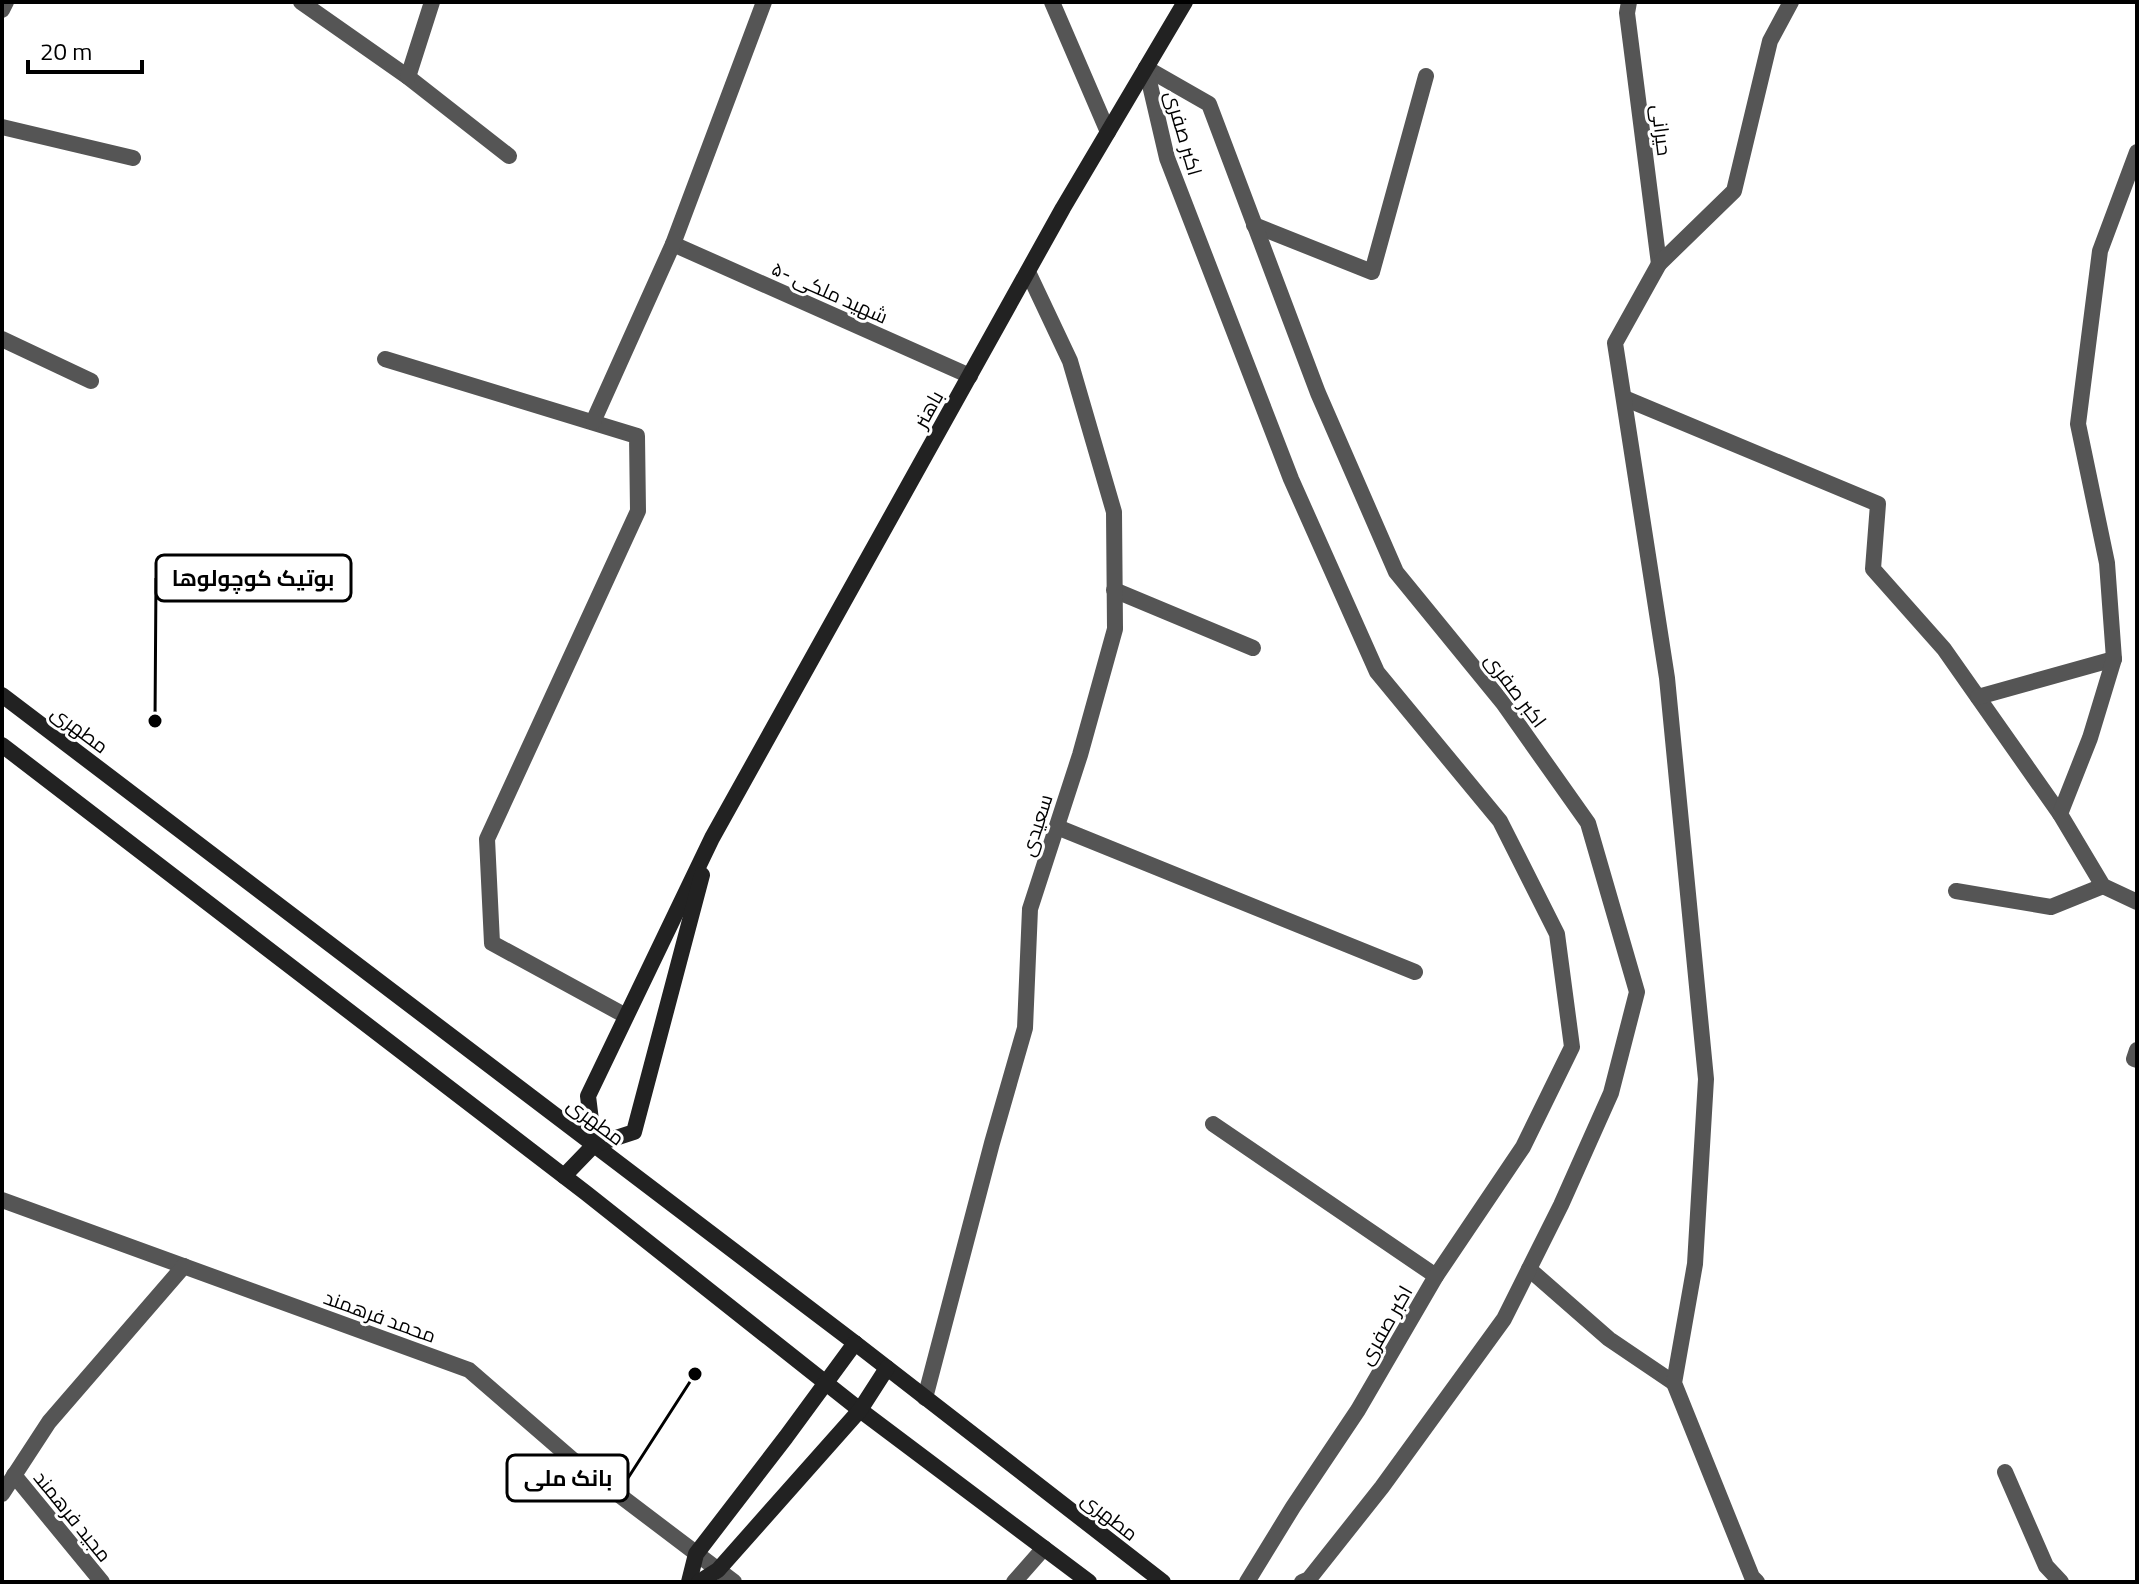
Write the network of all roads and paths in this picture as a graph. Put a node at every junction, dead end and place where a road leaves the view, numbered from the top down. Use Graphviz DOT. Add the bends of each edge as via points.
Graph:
graph roads {
  1 [pos="6,2"];
  2 [pos="301,2"];
  3 [pos="432,2"];
  4 [pos="764,2"];
  5 [pos="1052,2"];
  6 [pos="1185,2"];
  7 [pos="1629,2"];
  8 [pos="1791,2"];
  9 [pos="2,10"];
  10 [pos="1146,68"];
  11 [pos="1426,76"];
  12 [pos="408,77"];
  13 [pos="2,127"];
  14 [pos="1108,132"];
  15 [pos="2137,152"];
  16 [pos="509,156"];
  17 [pos="133,158"];
  18 [pos="1254,225"];
  19 [pos="673,244"];
  20 [pos="1659,264"];
  21 [pos="1028,272"];
  22 [pos="2,339"];
  23 [pos="385,359"];
  24 [pos="970,376"];
  25 [pos="91,381"];
  26 [pos="1624,398"];
  27 [pos="593,422"];
  28 [pos="1114,590"];
  29 [pos="1253,648"];
  30 [pos="2114,659"];
  31 [pos="2,695"];
  32 [pos="1978,697"];
  33 [pos="2,745"];
  34 [pos="2060,814"];
  35 [pos="1057,827"];
  36 [pos="712,838"];
  37 [pos="2103,886"];
  38 [pos="1956,891"];
  39 [pos="2137,902"];
  40 [pos="1415,972"];
  41 [pos="626,1016"];
  42 [pos="2137,1050"];
  43 [pos="2137,1060"];
  44 [pos="1213,1124"];
  45 [pos="594,1145"];
  46 [pos="564,1176"];
  47 [pos="2,1200"];
  48 [pos="184,1266"];
  49 [pos="1529,1269"];
  50 [pos="1436,1276"];
  51 [pos="855,1343"];
  52 [pos="887,1368"];
  53 [pos="826,1383"];
  54 [pos="1674,1383"];
  55 [pos="925,1398"];
  56 [pos="860,1410"];
  57 [pos="2005,1472"];
  58 [pos="14,1475"];
  59 [pos="2,1494"];
  60 [pos="1044,1548"];
  61 [pos="696,1554"];
  62 [pos="718,1570"];
  63 [pos="102,1582"];
  64 [pos="689,1582"];
  65 [pos="699,1582"];
  66 [pos="734,1582"];
  67 [pos="1014,1582"];
  68 [pos="1089,1582"];
  69 [pos="1163,1582"];
  70 [pos="1247,1582"];
  71 [pos="1302,1582"];
  72 [pos="1757,1582"];
  73 [pos="2061,1582"];
  1 -- 9 [label="street"];
  2 -- 12 [label="street"];
  3 -- 12 [label="street"];
  4 -- 19 [label="street"];
  5 -- 14 [label="street"];
  6 -- 10 [label="main road, باهنر"];
  7 -- 20 [label="street, حیرانی"];
  8 -- 20 [label="street" via="1770,41 1734,191"];
  10 -- 14 [label="main road, باهنر"];
  10 -- 18 [label="street, اکبر صفری" via="1209,104"];
  10 -- 50 [label="street, اکبر صفری" via="1167,158 1291,479 1377,672 1500,821 1557,934 1572,1047 1523,1147"];
  11 -- 18 [label="street" via="1372,272"];
  12 -- 16 [label="street"];
  13 -- 17 [label="street"];
  14 -- 21 [label="main road, باهنر"];
  15 -- 30 [label="street" via="2100,251 2078,424 2107,563"];
  18 -- 49 [label="street, اکبر صفری" via="1318,393 1396,572 1503,703 1588,823 1637,992 1611,1093"];
  19 -- 24 [label="street, ۵- شهید ملکی"];
  19 -- 27 [label="street"];
  20 -- 26 [label="street" via="1615,343"];
  21 -- 24 [label="main road, باهنر"];
  21 -- 28 [label="street, سعیدی" via="1070,361 1114,512"];
  22 -- 25 [label="street"];
  23 -- 27 [label="street"];
  24 -- 36 [label="main road, باهنر"];
  26 -- 32 [label="street" via="1878,504 1873,569 1944,649"];
  26 -- 54 [label="street" via="1667,678 1706,1079 1695,1264"];
  27 -- 41 [label="street" via="637,436 638,511 487,839 492,943"];
  28 -- 29 [label="street"];
  28 -- 35 [label="street, سعیدی" via="1115,629"];
  30 -- 32 [label="street"];
  30 -- 34 [label="street"];
  31 -- 45 [label="main road, مطهری"];
  32 -- 34 [label="street"];
  33 -- 46 [label="main road"];
  34 -- 37 [label="street"];
  35 -- 40 [label="street"];
  35 -- 55 [label="street, سعیدی" via="1030,909 1025,1028"];
  36 -- 41 [label="main road"];
  36 -- 45 [label="main road" via="634,1132"];
  37 -- 38 [label="street" via="2051,907"];
  37 -- 39 [label="street"];
  41 -- 45 [label="main road" via="588,1096"];
  42 -- 43 [label="street"];
  44 -- 50 [label="street"];
  45 -- 46 [label="main road"];
  45 -- 51 [label="main road, مطهری"];
  46 -- 53 [label="main road"];
  47 -- 48 [label="street, محمد فرهمند"];
  48 -- 58 [label="street" via="49,1422"];
  48 -- 61 [label="street, محمد فرهمند" via="469,1370 573,1460"];
  49 -- 54 [label="street" via="1609,1339"];
  49 -- 71 [label="street, اکبر صفری" via="1504,1319 1417,1439"];
  50 -- 70 [label="street, اکبر صفری" via="1358,1410"];
  51 -- 52 [label="main road, مطهری"];
  51 -- 53 [label="main road"];
  52 -- 55 [label="main road, مطهری"];
  52 -- 56 [label="main road"];
  53 -- 56 [label="main road"];
  53 -- 61 [label="main road"];
  54 -- 72 [label="street"];
  55 -- 69 [label="main road, مطهری"];
  56 -- 60 [label="main road"];
  56 -- 62 [label="main road"];
  57 -- 73 [label="street" via="2046,1566"];
  58 -- 59 [label="street"];
  58 -- 63 [label="street, مجید فرهمند"];
  60 -- 67 [label="street"];
  60 -- 68 [label="main road"];
  61 -- 62 [label="street, محمد فرهمند"];
  61 -- 64 [label="main road"];
  62 -- 65 [label="main road"];
  62 -- 66 [label="street, محمد فرهمند"];
}
